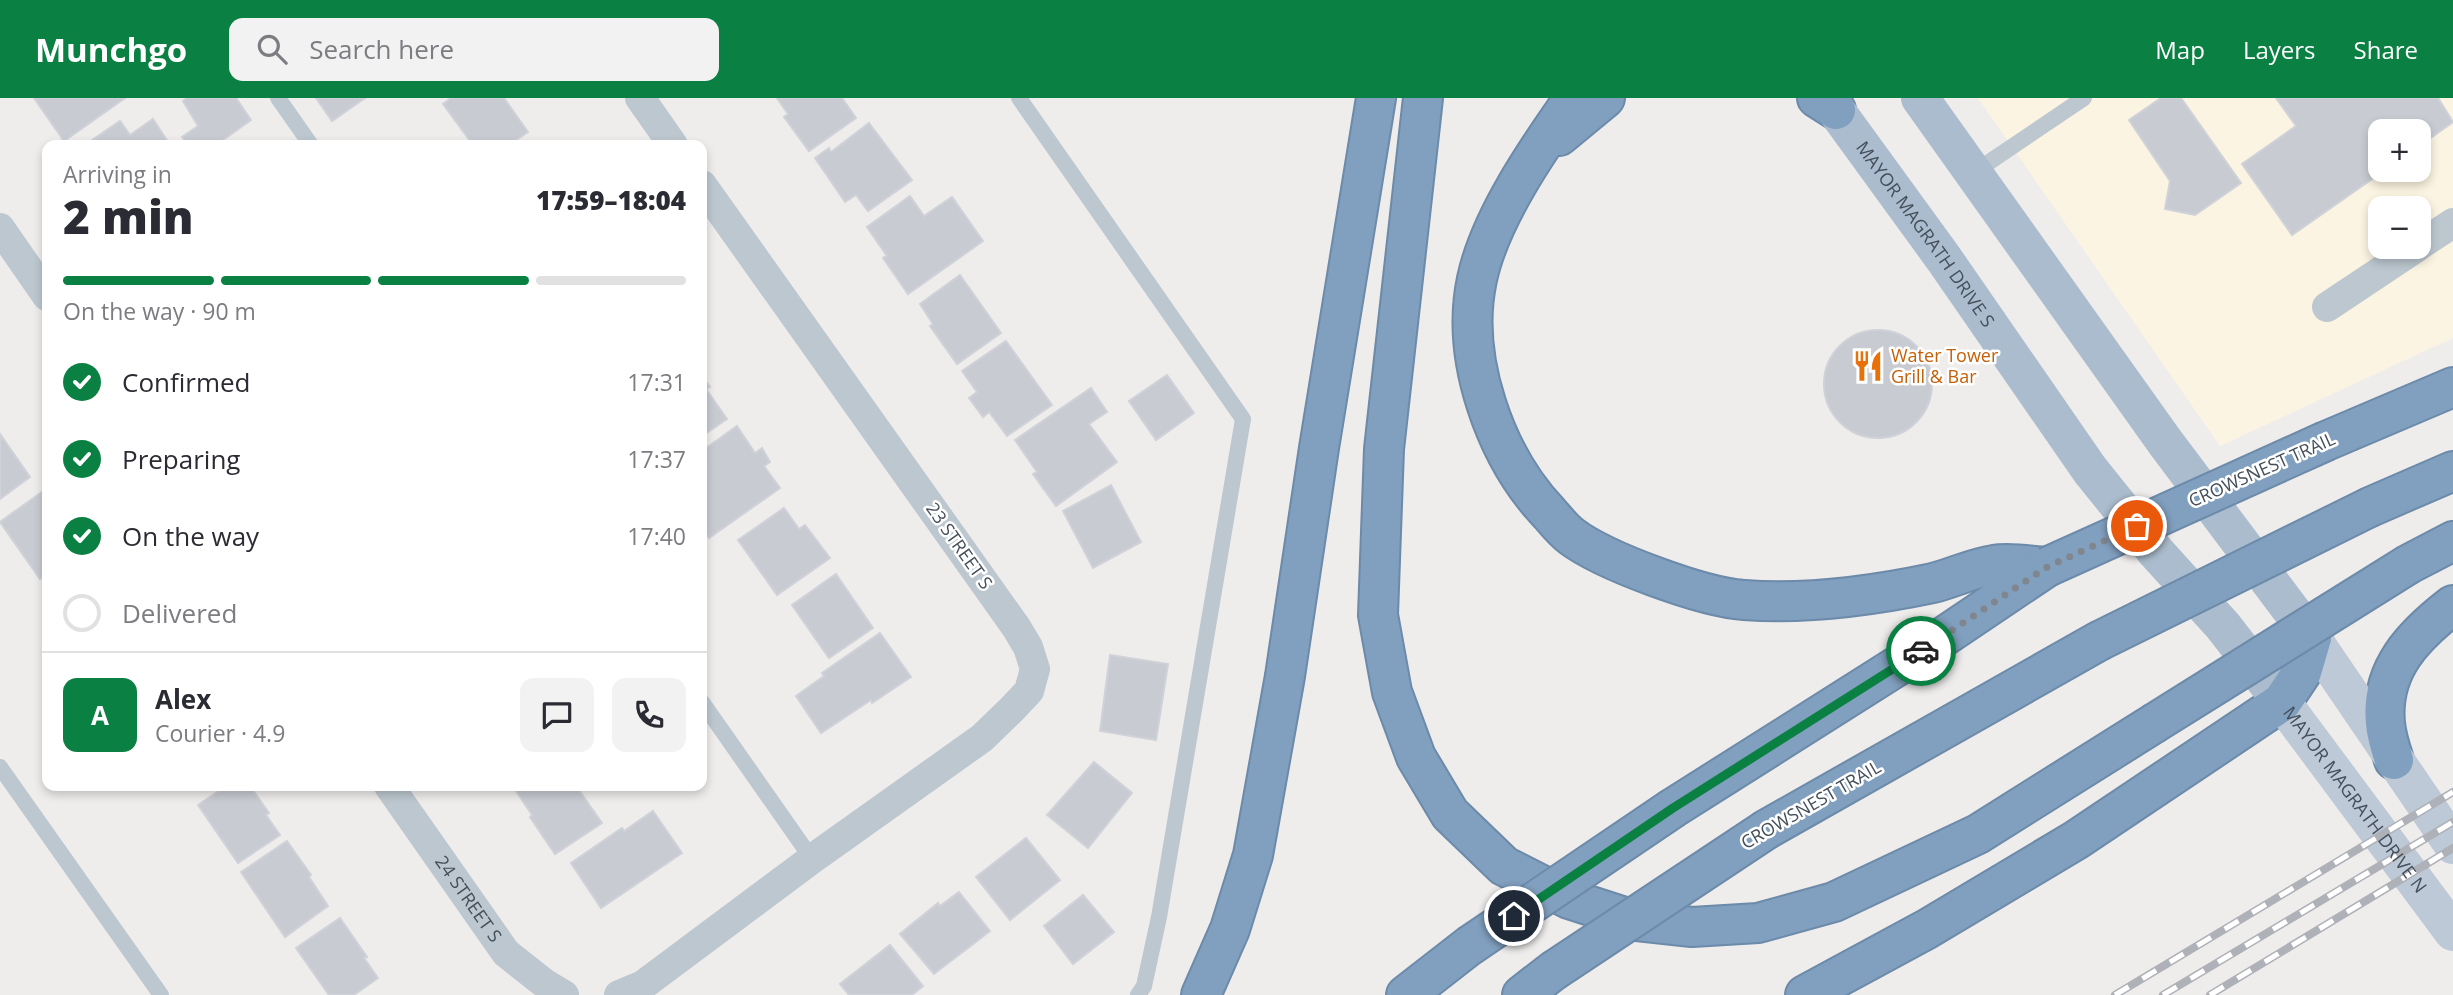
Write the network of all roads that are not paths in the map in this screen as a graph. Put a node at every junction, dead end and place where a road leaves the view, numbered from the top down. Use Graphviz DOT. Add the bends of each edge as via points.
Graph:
graph roads {
  1 [pos="278,98"];
  2 [pos="640,98"];
  3 [pos="1019,98"];
  4 [pos="1376,98"];
  5 [pos="1423,98"];
  6 [pos="1574,98"];
  7 [pos="1605,98"];
  8 [pos="2084,98"];
  9 [pos="1922,99"];
  10 [pos="1827,102"];
  11 [pos="307,140"];
  12 [pos="669,140"];
  13 [pos="1530,160"];
  14 [pos="1973,173"];
  15 [pos="707,192"];
  16 [pos="2453,223"];
  17 [pos="0,228"];
  18 [pos="2431,237"];
  19 [pos="2399,259"];
  20 [pos="42,289"];
  21 [pos="2327,307"];
  22 [pos="2453,378"];
  23 [pos="2453,387"];
  24 [pos="2376,419"];
  25 [pos="2453,471"];
  26 [pos="2453,541"];
  27 [pos="2047,567"];
  28 [pos="2453,605"];
  29 [pos="2312,638"];
  30 [pos="2282,702"];
  31 [pos="707,709"];
  32 [pos="2393,760"];
  33 [pos="0,767"];
  34 [pos="393,791"];
  35 [pos="2453,845"];
  36 [pos="812,859"];
  37 [pos="2453,932"];
  38 [pos="161,995"];
  39 [pos="564,995"];
  40 [pos="619,995"];
  41 [pos="1138,995"];
  42 [pos="1200,995"];
  43 [pos="1406,995"];
  44 [pos="1521,995"];
  45 [pos="1805,995"];
  1 -- 11 [label="lane"];
  2 -- 12 [label="street"];
  3 -- 41 [label="lane" via="1243,419 1159,917"];
  4 -- 42 [label="highway" via="1253,855 1230,929"];
  5 -- 26 [label="highway, bridge" via="1384,449 1378,615 1392,691 1416,757 1450,814 1504,866 1569,900 1637,921 1692,927 1758,923 1834,902 1978,834 2409,564"];
  6 -- 13 [label="highway"];
  7 -- 13 [label="highway"];
  8 -- 14 [label="lane"];
  9 -- 14 [label="main road"];
  10 -- 30 [label="main road, MAYOR MAGRATH DRIVE S" via="1944,259 2090,470"];
  13 -- 27 [label="highway" via="1491,235 1477,279 1471,327 1482,391 1502,445 1530,493 1570,536 1619,562 1682,586 1741,600 1864,595 1934,583 1994,565"];
  14 -- 29 [label="main road"];
  15 -- 36 [label="street, 23 STREET S" via="986,584 1028,648 1035,669 1029,691 982,738"];
  16 -- 18 [label="street"];
  17 -- 20 [label="street"];
  19 -- 21 [label="street"];
  22 -- 24 [label="highway"];
  23 -- 24 [label="highway, CROWSNEST TRAIL"];
  24 -- 27 [label="highway, CROWSNEST TRAIL, bridge"];
  25 -- 44 [label="highway, CROWSNEST TRAIL, bridge" via="2099,641 1767,829"];
  27 -- 43 [label="highway, CROWSNEST TRAIL, bridge" via="1673,808 1469,946"];
  28 -- 32 [label="highway" via="2415,636 2385,694 2385,726"];
  29 -- 30 [label="highway" via="2302,672"];
  29 -- 32 [label="main road"];
  30 -- 37 [label="main road, MAYOR MAGRATH DRIVE N"];
  30 -- 45 [label="highway" via="2064,847"];
  31 -- 36 [label="lane"];
  32 -- 35 [label="main road"];
  33 -- 38 [label="lane"];
  34 -- 39 [label="street, 24 STREET S" via="506,953"];
  36 -- 40 [label="street" via="643,985"];
}
